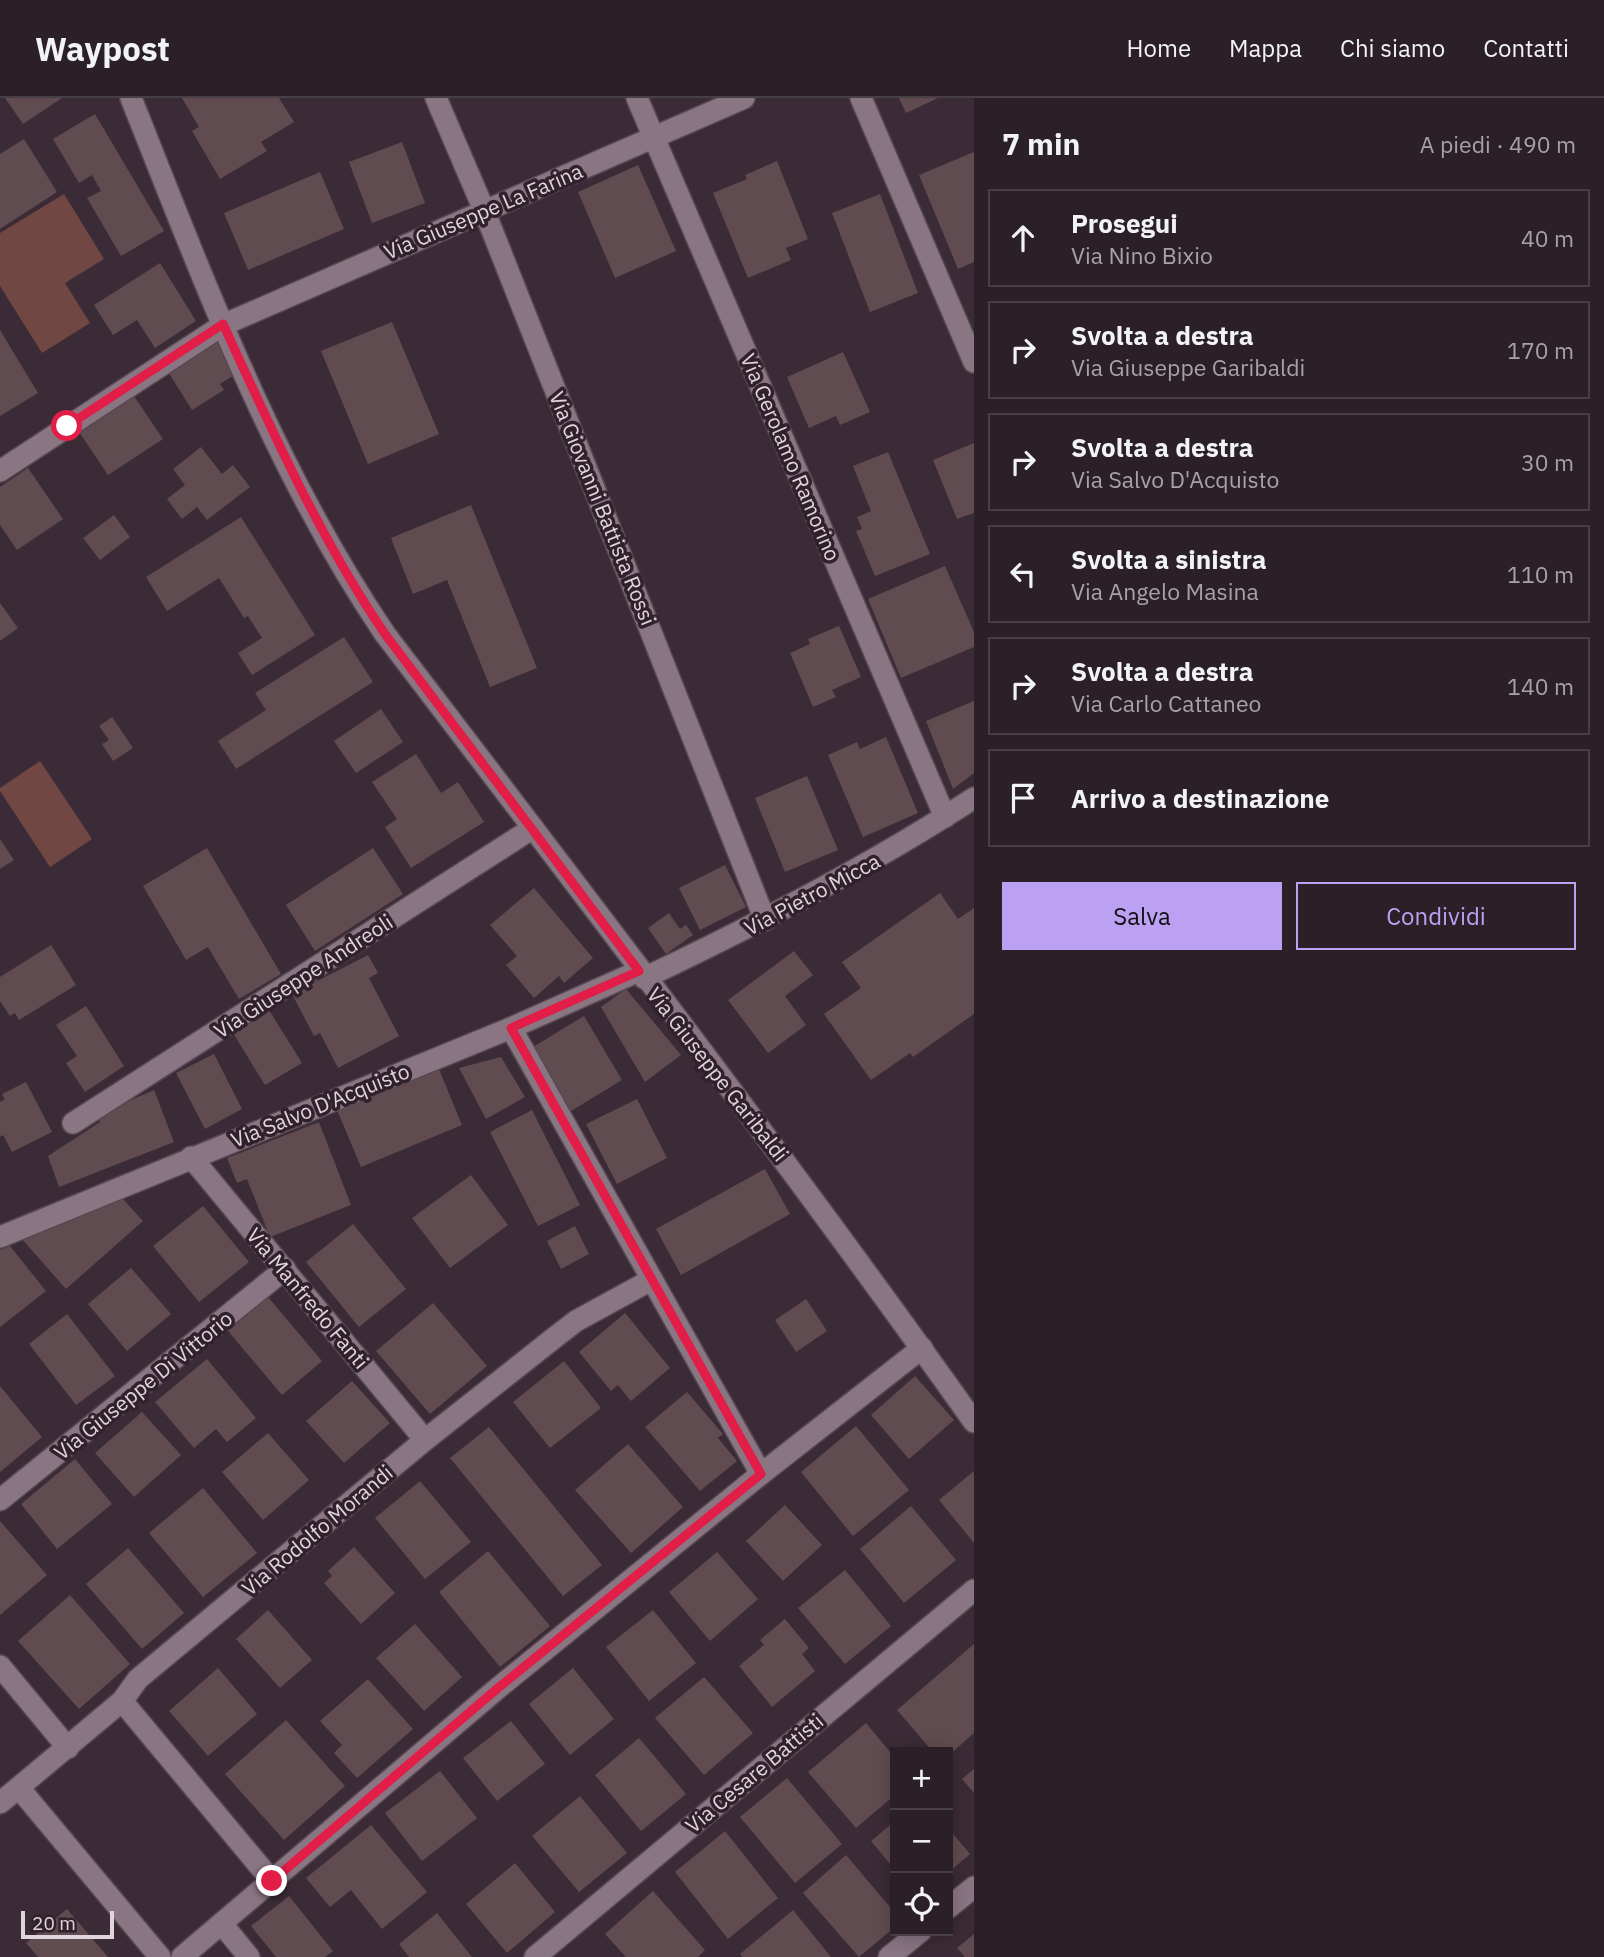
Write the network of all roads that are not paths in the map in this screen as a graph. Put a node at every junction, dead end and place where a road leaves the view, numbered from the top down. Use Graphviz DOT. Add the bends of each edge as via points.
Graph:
graph roads {
  1 [pos="131,98"];
  2 [pos="436,98"];
  3 [pos="637,98"];
  4 [pos="744,98"];
  5 [pos="861,98"];
  6 [pos="653,137"];
  7 [pos="484,210"];
  8 [pos="223,324"];
  9 [pos="974,362"];
  10 [pos="0,471"];
  11 [pos="974,798"];
  12 [pos="946,817"];
  13 [pos="533,828"];
  14 [pos="765,920"];
  15 [pos="642,974"];
  16 [pos="511,1028"];
  17 [pos="72,1123"];
  18 [pos="191,1157"];
  19 [pos="0,1237"];
  20 [pos="285,1269"];
  21 [pos="651,1280"];
  22 [pos="922,1348"];
  23 [pos="974,1422"];
  24 [pos="425,1440"];
  25 [pos="761,1474"];
  26 [pos="0,1500"];
  27 [pos="974,1590"];
  28 [pos="0,1666"];
  29 [pos="122,1701"];
  30 [pos="68,1748"];
  31 [pos="19,1788"];
  32 [pos="0,1802"];
  33 [pos="272,1881"];
  34 [pos="974,1887"];
  35 [pos="953,1904"];
  36 [pos="222,1924"];
  37 [pos="914,1936"];
  38 [pos="160,1957"];
  39 [pos="182,1957"];
  40 [pos="250,1957"];
  41 [pos="534,1957"];
  42 [pos="889,1957"];
  1 -- 8 [label="street, Via Giuseppe Garibaldi"];
  2 -- 7 [label="street, Via Giovanni Battista Rossi"];
  3 -- 6 [label="street, Via Gerolamo Ramorino"];
  4 -- 6 [label="street, Via Giuseppe La Farina"];
  5 -- 9 [label="street"];
  6 -- 7 [label="street, Via Giuseppe La Farina"];
  6 -- 12 [label="street, Via Gerolamo Ramorino"];
  7 -- 8 [label="street, Via Giuseppe La Farina"];
  7 -- 14 [label="street, Via Giovanni Battista Rossi"];
  8 -- 10 [label="street, Via Giuseppe La Farina"];
  8 -- 13 [label="street, Via Giuseppe Garibaldi" via="310,509 359,596"];
  11 -- 12 [label="street, Via Pietro Micca"];
  12 -- 14 [label="street, Via Pietro Micca"];
  13 -- 15 [label="street, Via Giuseppe Garibaldi"];
  13 -- 17 [label="street, Via Giuseppe Andreoli"];
  14 -- 15 [label="street, Via Pietro Micca"];
  15 -- 16 [label="street, Via Salvo D'Acquisto"];
  15 -- 22 [label="street, Via Giuseppe Garibaldi"];
  16 -- 18 [label="street, Via Salvo D'Acquisto"];
  16 -- 21 [label="street"];
  18 -- 19 [label="street, Via Salvo D'Acquisto"];
  18 -- 20 [label="street, Via Manfredo Fanti"];
  20 -- 24 [label="street, Via Manfredo Fanti"];
  20 -- 26 [label="street, Via Giuseppe Di Vittorio"];
  21 -- 24 [label="street, Via Rodolfo Morandi" via="576,1321"];
  21 -- 25 [label="street"];
  22 -- 23 [label="street, Via Giuseppe Garibaldi"];
  22 -- 25 [label="street"];
  24 -- 29 [label="street, Via Rodolfo Morandi" via="138,1679"];
  25 -- 33 [label="street" via="498,1688"];
  27 -- 41 [label="street, Via Cesare Battisti"];
  28 -- 30 [label="street"];
  29 -- 30 [label="street, Via Rodolfo Morandi"];
  29 -- 33 [label="street"];
  30 -- 31 [label="street, Via Rodolfo Morandi"];
  31 -- 32 [label="street, Via Rodolfo Morandi"];
  31 -- 38 [label="street"];
  33 -- 36 [label="street"];
  34 -- 35 [label="street"];
  36 -- 39 [label="street"];
  36 -- 40 [label="street"];
  37 -- 42 [label="street"];
}
